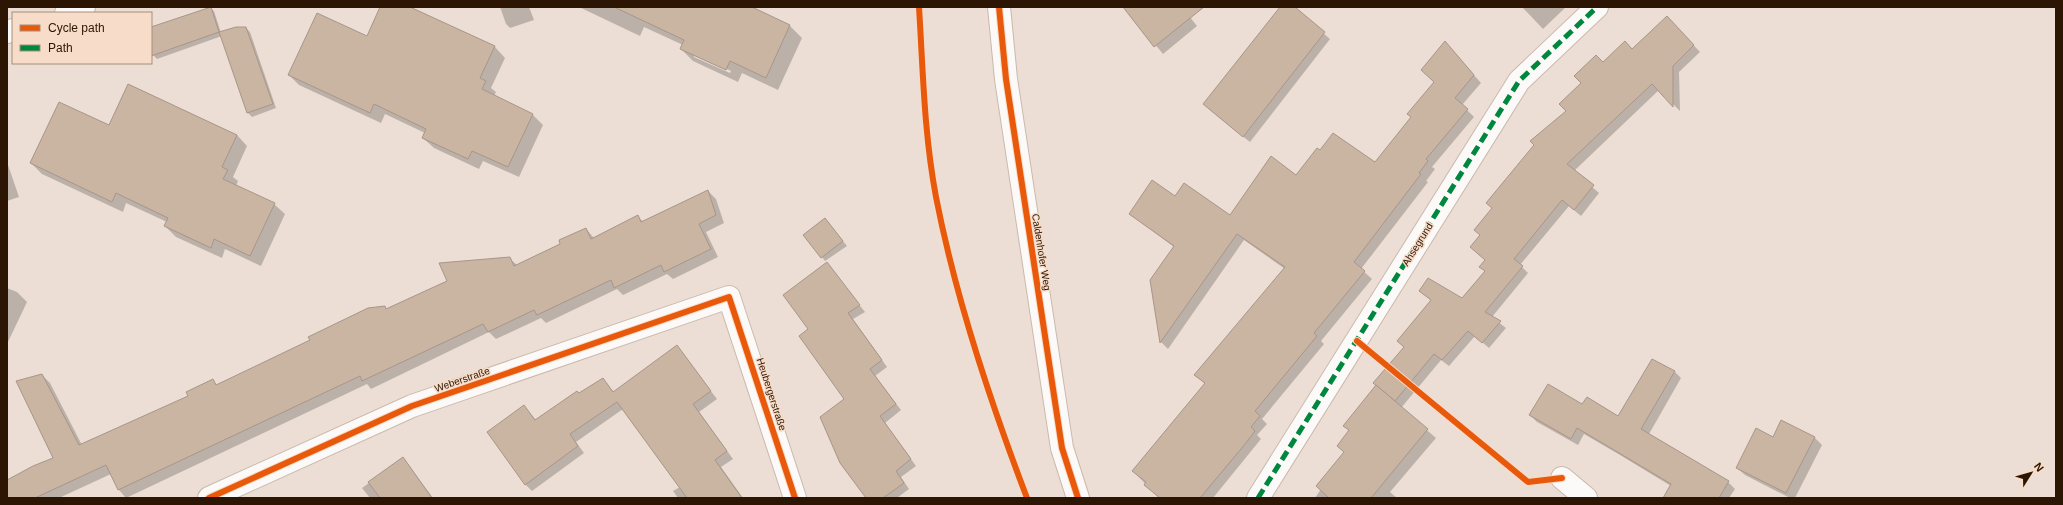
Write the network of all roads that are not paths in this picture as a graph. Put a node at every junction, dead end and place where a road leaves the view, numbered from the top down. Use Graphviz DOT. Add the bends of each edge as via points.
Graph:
graph roads {
  1 [pos="84,7"];
  2 [pos="1000,7"];
  3 [pos="1597,7"];
  4 [pos="69,12"];
  5 [pos="729,297"];
  6 [pos="1562,478"];
  7 [pos="209,498"];
  8 [pos="795,498"];
  9 [pos="1078,498"];
  10 [pos="1258,498"];
  11 [pos="1586,498"];
  1 -- 4 [label="street"];
  2 -- 9 [label="street, Caldenhofer Weg" via="1006,79 1062,448"];
  3 -- 10 [label="street, Ahsegrund" via="1519,81"];
  5 -- 7 [label="street, Weberstraße" via="412,406"];
  5 -- 8 [label="street, Heubergerstraße"];
  6 -- 11 [label="street"];
}
